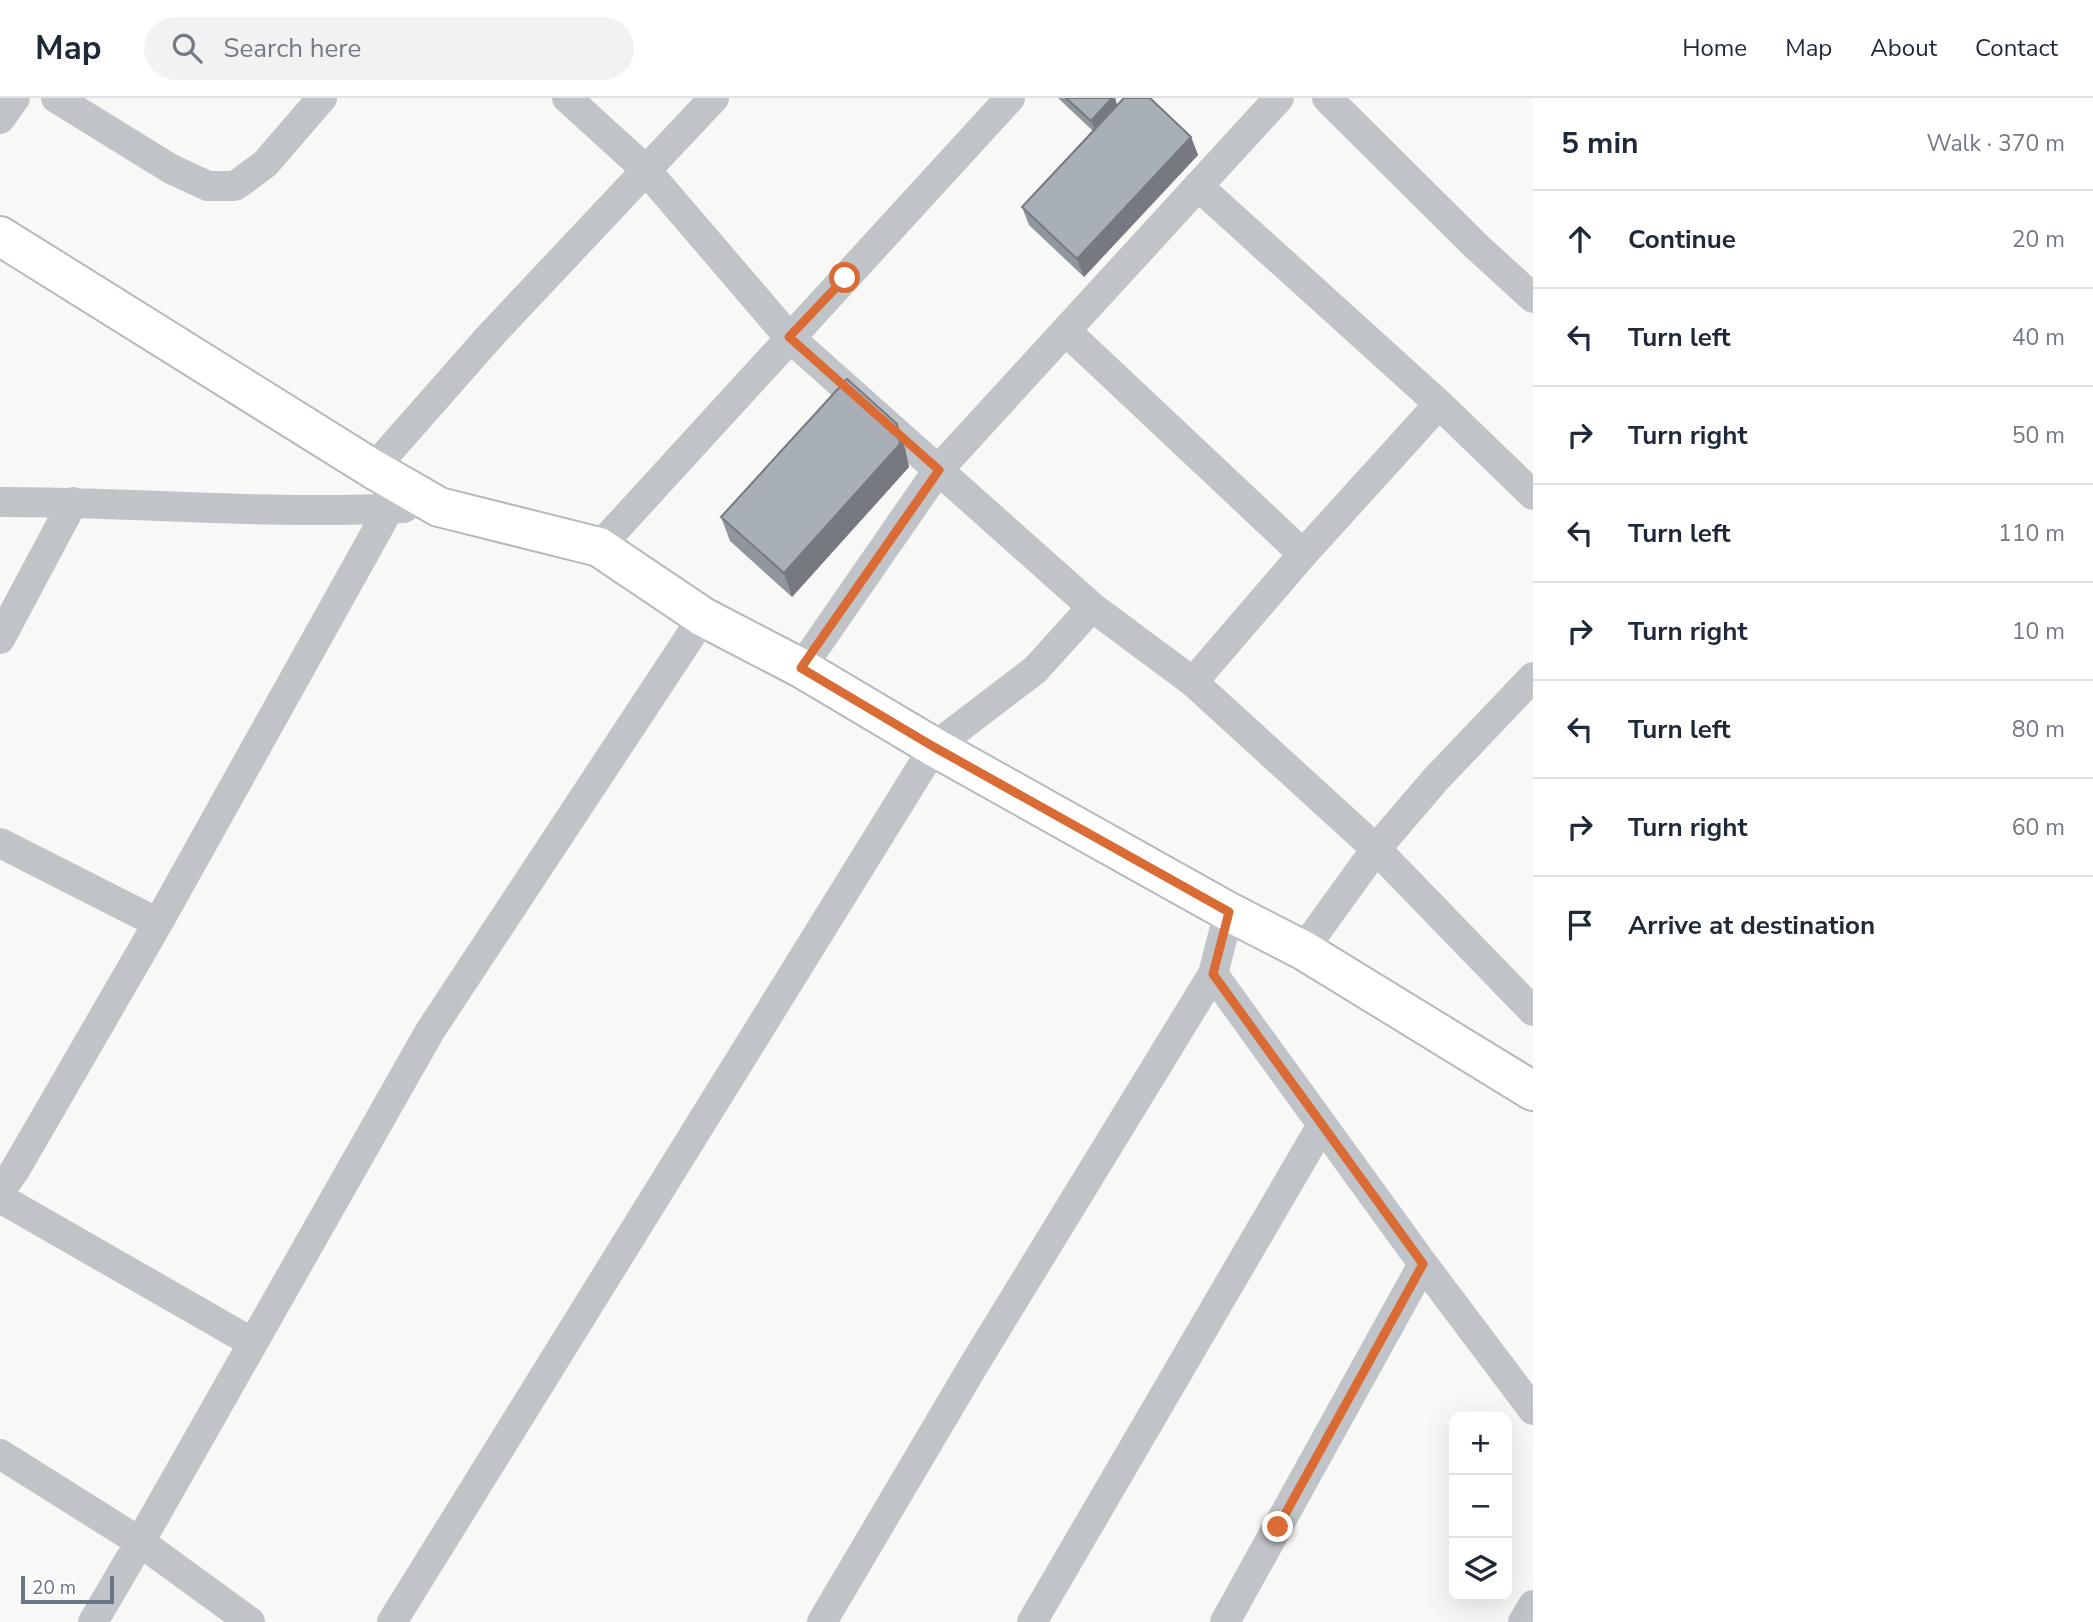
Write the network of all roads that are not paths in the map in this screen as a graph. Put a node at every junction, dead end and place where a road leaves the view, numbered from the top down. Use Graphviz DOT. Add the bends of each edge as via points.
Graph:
graph roads {
  1 [pos="15,98"];
  2 [pos="56,98"];
  3 [pos="322,98"];
  4 [pos="567,98"];
  5 [pos="714,98"];
  6 [pos="1010,98"];
  7 [pos="1279,98"];
  8 [pos="1327,98"];
  9 [pos="0,120"];
  10 [pos="646,169"];
  11 [pos="1198,186"];
  12 [pos="0,236"];
  13 [pos="1533,298"];
  14 [pos="1068,332"];
  15 [pos="789,337"];
  16 [pos="1439,404"];
  17 [pos="373,469"];
  18 [pos="939,470"];
  19 [pos="1533,495"];
  20 [pos="0,502"];
  21 [pos="73,502"];
  22 [pos="439,507"];
  23 [pos="389,509"];
  24 [pos="599,547"];
  25 [pos="1303,554"];
  26 [pos="1092,607"];
  27 [pos="703,617"];
  28 [pos="0,639"];
  29 [pos="801,668"];
  30 [pos="1533,677"];
  31 [pos="1193,682"];
  32 [pos="934,747"];
  33 [pos="0,843"];
  34 [pos="1376,849"];
  35 [pos="1229,912"];
  36 [pos="158,923"];
  37 [pos="1303,950"];
  38 [pos="1213,974"];
  39 [pos="1533,1011"];
  40 [pos="1533,1091"];
  41 [pos="1322,1125"];
  42 [pos="0,1191"];
  43 [pos="0,1198"];
  44 [pos="1423,1264"];
  45 [pos="253,1343"];
  46 [pos="1533,1410"];
  47 [pos="0,1454"];
  48 [pos="141,1542"];
  49 [pos="1533,1605"];
  50 [pos="93,1622"];
  51 [pos="250,1622"];
  52 [pos="391,1622"];
  53 [pos="822,1622"];
  54 [pos="1031,1622"];
  55 [pos="1225,1622"];
  56 [pos="1523,1622"];
  1 -- 9 [label="street"];
  2 -- 3 [label="street" via="171,169 208,186 234,186 265,164"];
  4 -- 10 [label="street"];
  5 -- 10 [label="street"];
  6 -- 15 [label="street"];
  7 -- 11 [label="street"];
  8 -- 13 [label="street"];
  10 -- 15 [label="street"];
  10 -- 17 [label="street"];
  11 -- 14 [label="street"];
  11 -- 16 [label="street"];
  12 -- 17 [label="street"];
  14 -- 18 [label="street"];
  14 -- 25 [label="street"];
  15 -- 18 [label="street"];
  15 -- 24 [label="street"];
  16 -- 19 [label="street"];
  16 -- 25 [label="street"];
  17 -- 22 [label="street"];
  18 -- 26 [label="street"];
  18 -- 29 [label="street"];
  20 -- 21 [label="street"];
  21 -- 23 [label="street" via="298,512"];
  21 -- 28 [label="street"];
  22 -- 23 [label="street"];
  22 -- 24 [label="street"];
  23 -- 36 [label="street"];
  24 -- 27 [label="street"];
  25 -- 31 [label="street"];
  26 -- 31 [label="street"];
  26 -- 32 [label="street" via="1035,670"];
  27 -- 29 [label="street"];
  27 -- 45 [label="street" via="430,1031"];
  29 -- 32 [label="street"];
  30 -- 34 [label="street"];
  31 -- 34 [label="street"];
  32 -- 35 [label="street"];
  32 -- 52 [label="street"];
  33 -- 36 [label="street"];
  34 -- 37 [label="street"];
  34 -- 39 [label="street"];
  35 -- 37 [label="street"];
  35 -- 38 [label="street"];
  36 -- 42 [label="street"];
  37 -- 40 [label="street"];
  38 -- 41 [label="street"];
  38 -- 53 [label="street"];
  41 -- 44 [label="street"];
  41 -- 54 [label="street"];
  43 -- 45 [label="street"];
  44 -- 46 [label="street"];
  44 -- 55 [label="street"];
  45 -- 48 [label="street"];
  47 -- 48 [label="street"];
  48 -- 50 [label="street"];
  48 -- 51 [label="street"];
  49 -- 56 [label="street"];
}
